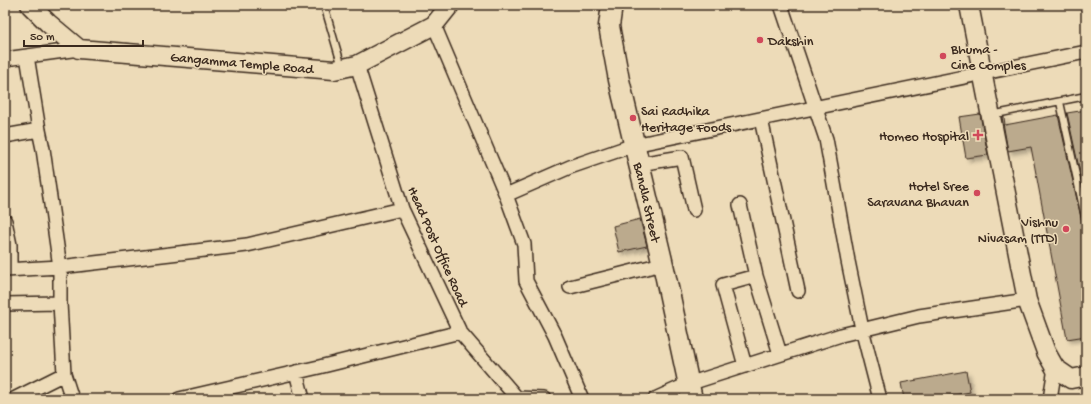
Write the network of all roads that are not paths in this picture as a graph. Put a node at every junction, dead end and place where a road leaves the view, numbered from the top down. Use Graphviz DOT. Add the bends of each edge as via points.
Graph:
graph roads {
  1 [pos="30,5"];
  2 [pos="324,5"];
  3 [pos="450,5"];
  4 [pos="612,5"];
  5 [pos="781,5"];
  6 [pos="969,5"];
  7 [pos="434,26"];
  8 [pos="79,49"];
  9 [pos="1086,52"];
  10 [pos="27,56"];
  11 [pos="5,59"];
  12 [pos="350,66"];
  13 [pos="982,73"];
  14 [pos="1086,96"];
  15 [pos="1060,102"];
  16 [pos="816,108"];
  17 [pos="990,116"];
  18 [pos="761,119"];
  19 [pos="39,130"];
  20 [pos="5,136"];
  21 [pos="637,155"];
  22 [pos="506,195"];
  23 [pos="740,205"];
  24 [pos="402,209"];
  25 [pos="694,210"];
  26 [pos="5,221"];
  27 [pos="1086,221"];
  28 [pos="662,264"];
  29 [pos="60,267"];
  30 [pos="7,270"];
  31 [pos="756,276"];
  32 [pos="570,287"];
  33 [pos="798,291"];
  34 [pos="1026,300"];
  35 [pos="60,303"];
  36 [pos="5,304"];
  37 [pos="862,329"];
  38 [pos="460,332"];
  39 [pos="780,354"];
  40 [pos="745,366"];
  41 [pos="1055,368"];
  42 [pos="296,372"];
  43 [pos="64,374"];
  44 [pos="1086,376"];
  45 [pos="690,392"];
  46 [pos="515,398"];
  47 [pos="14,399"];
  48 [pos="72,399"];
  49 [pos="179,399"];
  50 [pos="303,399"];
  51 [pos="544,399"];
  52 [pos="582,399"];
  53 [pos="655,399"];
  54 [pos="880,399"];
  55 [pos="1050,399"];
  1 -- 8 [label="street"];
  2 -- 12 [label="lane"];
  3 -- 7 [label="street, Gangamma Temple Road"];
  4 -- 21 [label="main road, Bandla Street" via="609,26"];
  5 -- 16 [label="street"];
  6 -- 13 [label="street"];
  7 -- 12 [label="street, Gangamma Temple Road"];
  7 -- 22 [label="street"];
  8 -- 10 [label="street"];
  8 -- 12 [label="street, Gangamma Temple Road" via="334,70"];
  9 -- 13 [label="street"];
  10 -- 11 [label="street"];
  10 -- 19 [label="street"];
  12 -- 24 [label="street, Head Post Office Road"];
  13 -- 16 [label="street"];
  13 -- 17 [label="street"];
  14 -- 15 [label="lane"];
  15 -- 17 [label="lane"];
  15 -- 27 [label="lane"];
  16 -- 18 [label="street"];
  16 -- 37 [label="street" via="826,139"];
  17 -- 34 [label="street"];
  18 -- 21 [label="street"];
  18 -- 33 [label="street"];
  19 -- 20 [label="street"];
  19 -- 29 [label="street"];
  21 -- 22 [label="street" via="570,167"];
  21 -- 25 [label="street" via="682,157"];
  21 -- 28 [label="main road, Bandla Street"];
  22 -- 52 [label="street" via="524,244 526,281 555,336"];
  23 -- 31 [label="street"];
  24 -- 29 [label="street" via="247,245"];
  24 -- 38 [label="street, Head Post Office Road"];
  26 -- 30 [label="street" via="10,245"];
  28 -- 32 [label="street"];
  28 -- 45 [label="main road, Bandla Street"];
  29 -- 30 [label="street"];
  29 -- 35 [label="street"];
  31 -- 39 [label="street"];
  31 -- 40 [label="street" via="723,285"];
  34 -- 37 [label="street" via="919,316"];
  34 -- 41 [label="street" via="1046,352"];
  35 -- 36 [label="street"];
  35 -- 43 [label="street"];
  37 -- 39 [label="street"];
  37 -- 54 [label="street"];
  38 -- 42 [label="street"];
  38 -- 46 [label="street, Head Post Office Road"];
  39 -- 40 [label="street"];
  40 -- 45 [label="street"];
  41 -- 44 [label="street" via="1071,379"];
  41 -- 55 [label="street"];
  42 -- 49 [label="street"];
  42 -- 50 [label="street"];
  43 -- 47 [label="street"];
  43 -- 48 [label="street"];
  45 -- 53 [label="street"];
  46 -- 51 [label="street, Head Post Office Road"];
}
